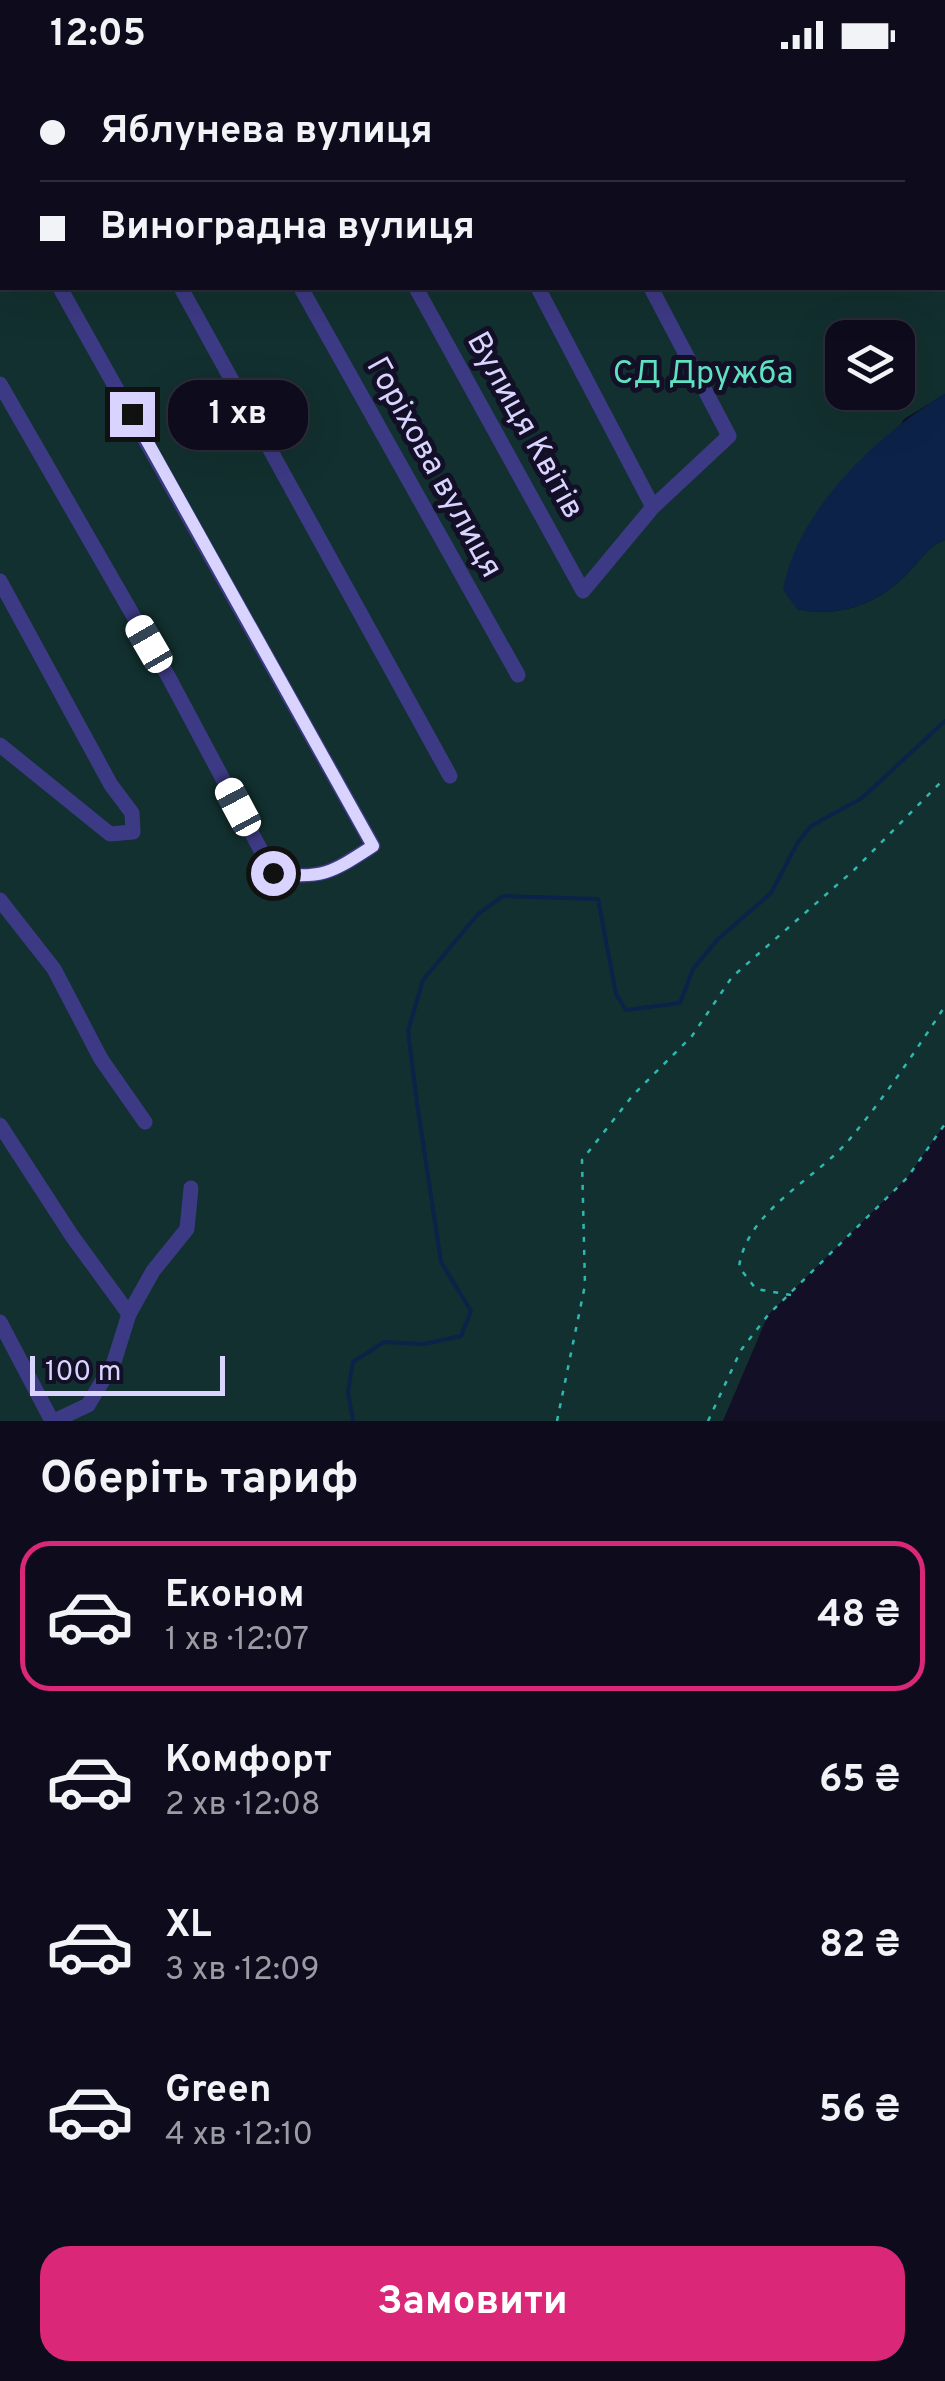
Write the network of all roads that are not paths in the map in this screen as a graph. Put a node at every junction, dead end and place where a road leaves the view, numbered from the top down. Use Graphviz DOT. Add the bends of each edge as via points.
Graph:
graph roads {
  1 [pos="61,290"];
  2 [pos="182,290"];
  3 [pos="301,290"];
  4 [pos="417,290"];
  5 [pos="539,290"];
  6 [pos="652,290"];
  7 [pos="0,384"];
  8 [pos="653,506"];
  9 [pos="0,582"];
  10 [pos="518,675"];
  11 [pos="0,745"];
  12 [pos="450,776"];
  13 [pos="0,900"];
  14 [pos="145,1122"];
  15 [pos="0,1125"];
  16 [pos="191,1188"];
  17 [pos="128,1314"];
  18 [pos="0,1322"];
  19 [pos="53,1421"];
  1 -- 7 [label="lane" via="373,846 329,874 273,873"];
  2 -- 12 [label="lane"];
  3 -- 10 [label="lane, Горіхова вулиця"];
  4 -- 8 [label="lane, Вулиця Квітів" via="583,591"];
  5 -- 8 [label="lane"];
  6 -- 8 [label="lane" via="729,436"];
  9 -- 11 [label="lane" via="132,814 133,832 110,834"];
  13 -- 14 [label="lane" via="54,969 101,1059"];
  15 -- 17 [label="lane"];
  16 -- 17 [label="lane" via="187,1230"];
  17 -- 19 [label="lane" via="114,1362 88,1405"];
  18 -- 19 [label="lane"];
}
